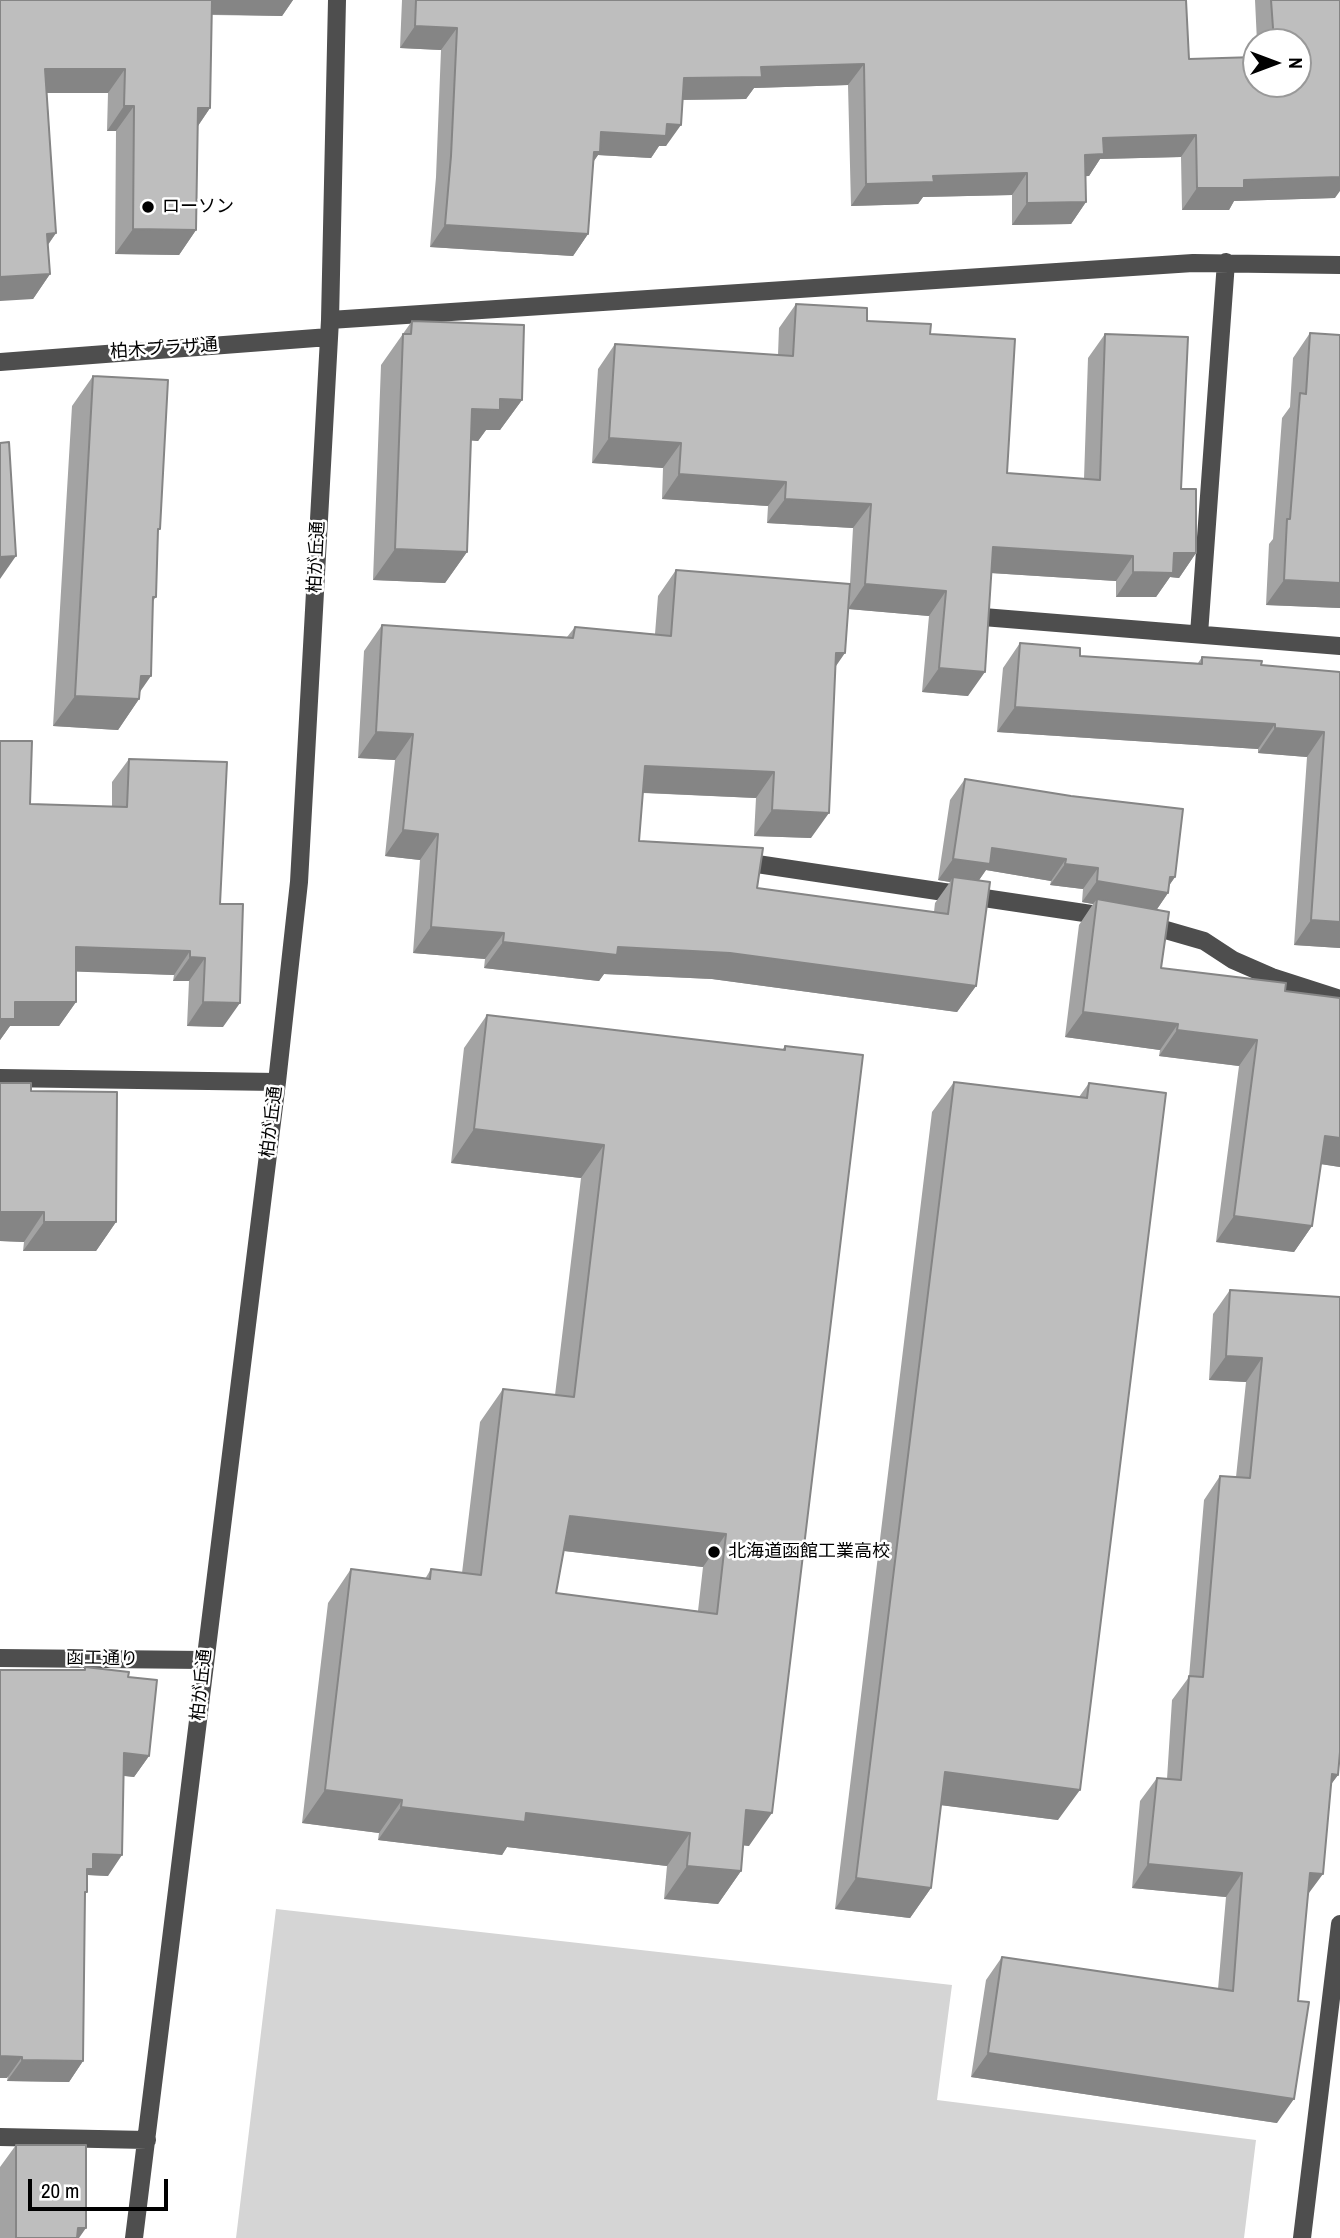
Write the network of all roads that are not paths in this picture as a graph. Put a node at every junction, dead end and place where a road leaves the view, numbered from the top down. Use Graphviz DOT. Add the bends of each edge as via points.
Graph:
graph roads {
  1 [pos="337,0"];
  2 [pos="1226,262"];
  3 [pos="1340,265"];
  4 [pos="329,328"];
  5 [pos="0,362"];
  6 [pos="983,617"];
  7 [pos="1199,634"];
  8 [pos="1340,646"];
  9 [pos="719,858"];
  10 [pos="1340,999"];
  11 [pos="0,1078"];
  12 [pos="277,1082"];
  13 [pos="0,1658"];
  14 [pos="204,1660"];
  15 [pos="1340,1924"];
  16 [pos="0,2137"];
  17 [pos="147,2140"];
  18 [pos="134,2238"];
  19 [pos="1303,2238"];
  1 -- 4 [label="street, 柏が丘通"];
  2 -- 3 [label="street, 柏木プラザ通"];
  2 -- 4 [label="street, 柏木プラザ通"];
  2 -- 7 [label="street"];
  4 -- 5 [label="street, 柏木プラザ通"];
  4 -- 12 [label="street, 柏が丘通" via="299,882"];
  6 -- 7 [label="street"];
  7 -- 8 [label="street"];
  9 -- 10 [label="street" via="1138,922 1204,942 1272,977"];
  11 -- 12 [label="street"];
  12 -- 14 [label="street, 柏が丘通"];
  13 -- 14 [label="street, 函工通り"];
  14 -- 17 [label="street, 柏が丘通"];
  15 -- 19 [label="street"];
  16 -- 17 [label="street"];
  17 -- 18 [label="street, 柏が丘通"];
}
